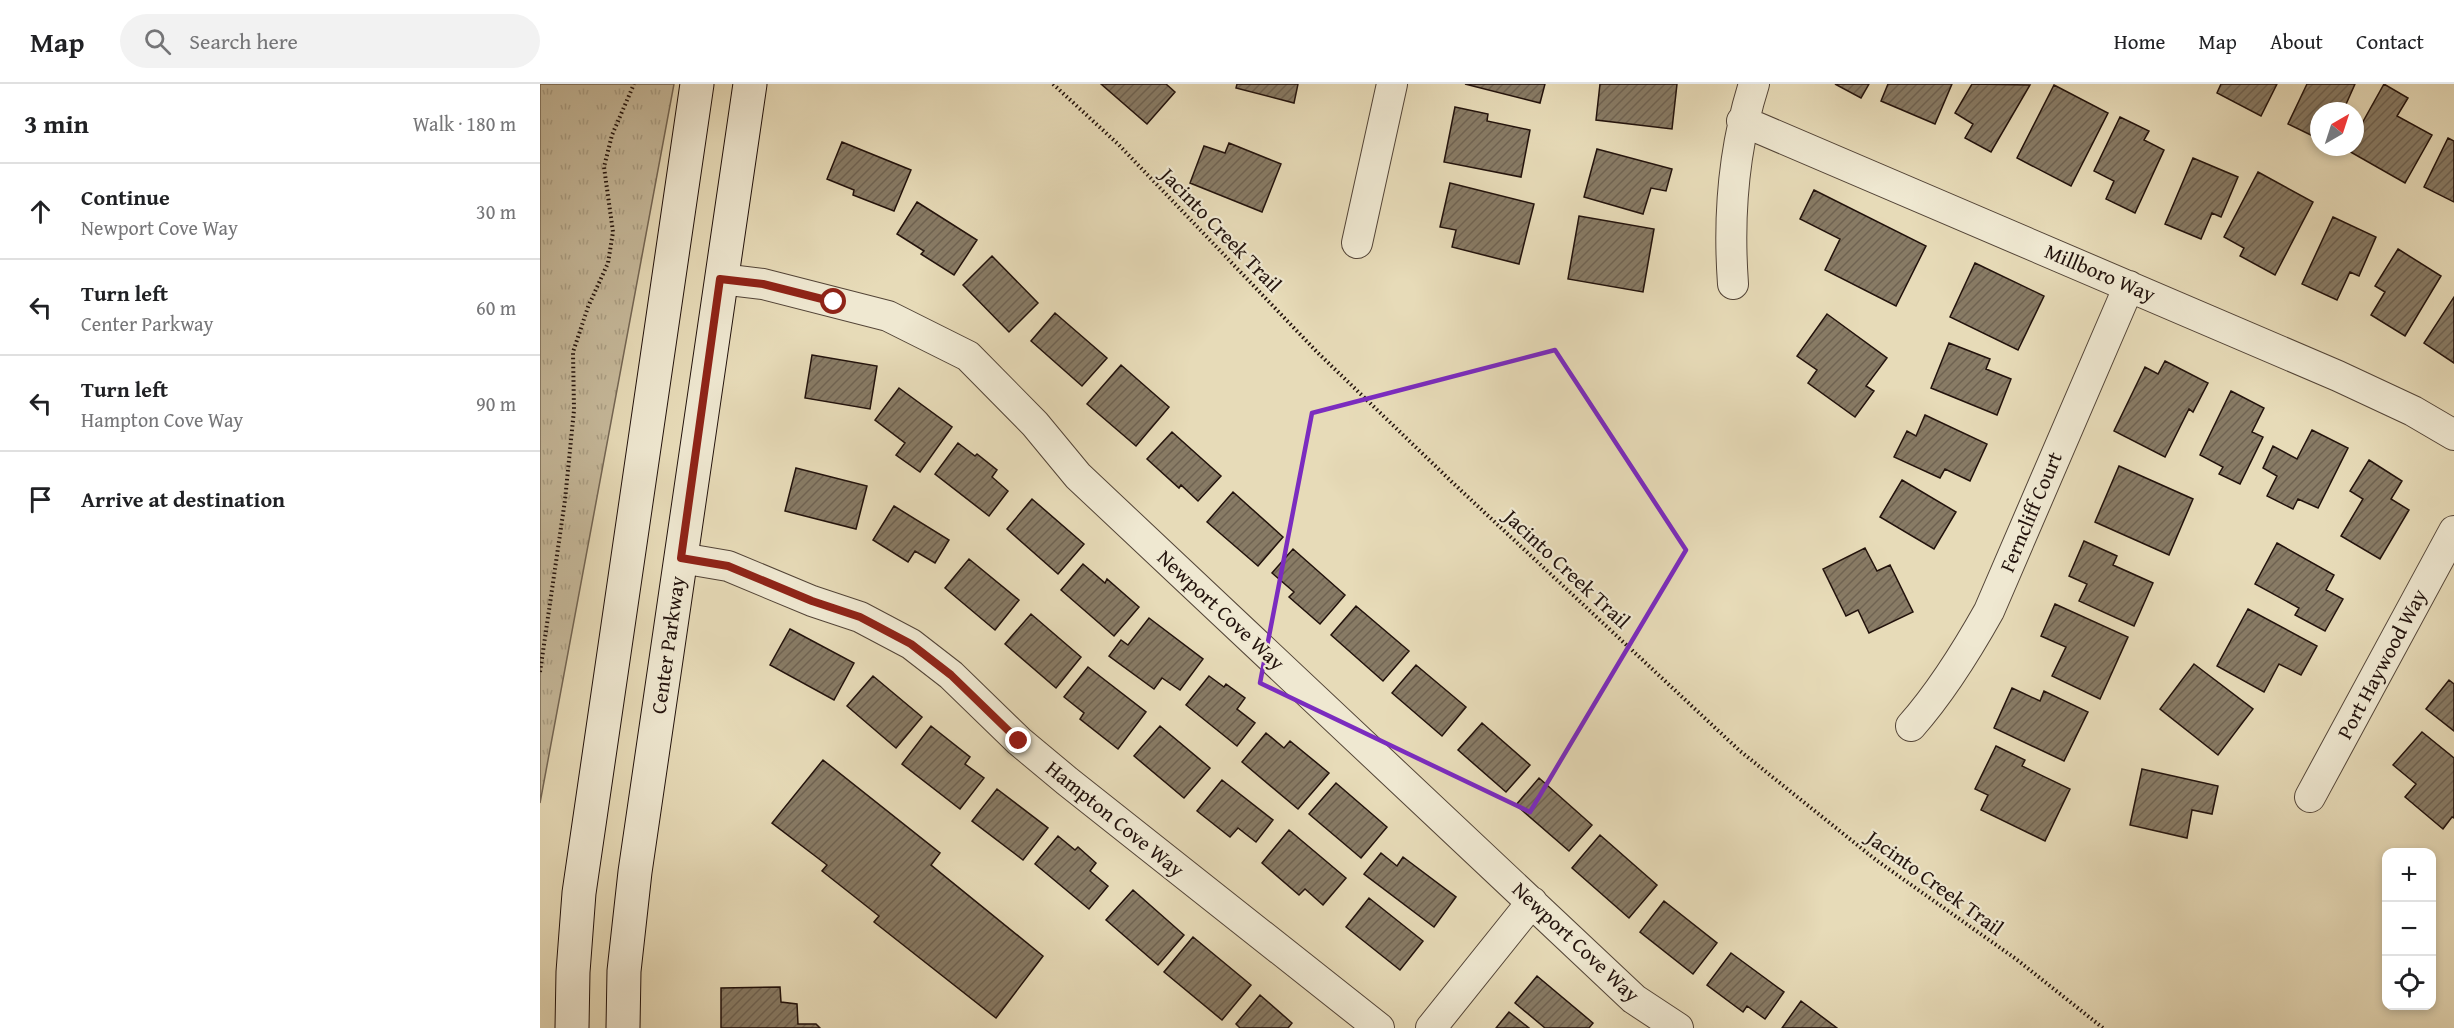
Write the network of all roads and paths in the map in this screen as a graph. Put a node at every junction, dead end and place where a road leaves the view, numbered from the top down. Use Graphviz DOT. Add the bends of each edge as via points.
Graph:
graph roads {
  1 [pos="634,84"];
  2 [pos="697,84"];
  3 [pos="750,84"];
  4 [pos="1053,84"];
  5 [pos="1392,84"];
  6 [pos="1754,84"];
  7 [pos="1742,121"];
  8 [pos="1358,243"];
  9 [pos="720,279"];
  10 [pos="1733,284"];
  11 [pos="2129,286"];
  12 [pos="2454,435"];
  13 [pos="2454,531"];
  14 [pos="681,558"];
  15 [pos="540,672"];
  16 [pos="1911,726"];
  17 [pos="2310,797"];
  18 [pos="1532,902"];
  19 [pos="572,1028"];
  20 [pos="623,1028"];
  21 [pos="1379,1028"];
  22 [pos="1431,1028"];
  23 [pos="1678,1028"];
  24 [pos="2103,1028"];
  1 -- 15 [label="path" via="612,135 604,167 613,232 608,263 573,352 574,410 566,500"];
  2 -- 19 [label="main road" via="579,893"];
  3 -- 9 [label="main road, Center Parkway"];
  4 -- 24 [label="path, Jacinto Creek Trail" via="1119,145 1317,352 1740,751 1876,860 2016,959"];
  5 -- 8 [label="street"];
  6 -- 7 [label="street"];
  7 -- 10 [label="street" via="1732,182"];
  7 -- 11 [label="street, Millboro Way"];
  9 -- 14 [label="main road, Center Parkway"];
  9 -- 18 [label="street, Newport Cove Way" via="763,284 888,316 968,356 1035,424 1078,476"];
  11 -- 12 [label="street, Millboro Way" via="2338,376"];
  11 -- 16 [label="street, Ferncliff Court" via="1989,611 1966,651"];
  13 -- 17 [label="street, Port Haywood Way"];
  14 -- 20 [label="main road, Center Parkway" via="635,872 624,971"];
  14 -- 21 [label="street, Hampton Cove Way" via="728,566 860,617 911,644 951,675 1067,782"];
  18 -- 22 [label="street"];
  18 -- 23 [label="street, Newport Cove Way" via="1634,999"];
}
